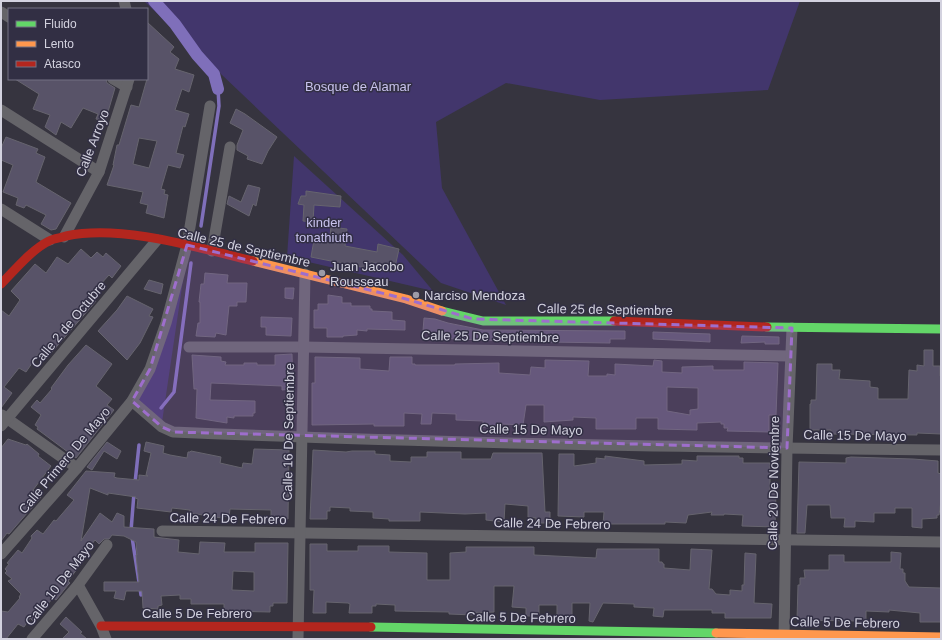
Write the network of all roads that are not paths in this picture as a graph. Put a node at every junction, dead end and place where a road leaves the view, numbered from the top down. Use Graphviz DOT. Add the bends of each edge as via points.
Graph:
graph roads {
  1 [pos="117,80"];
  2 [pos="128,83"];
  3 [pos="210,106"];
  4 [pos="1,110"];
  5 [pos="230,147"];
  6 [pos="99,172"];
  7 [pos="1,209"];
  8 [pos="64,237"];
  9 [pos="50,240"];
  10 [pos="157,240"];
  11 [pos="187,245"];
  12 [pos="212,251"];
  13 [pos="305,274"];
  14 [pos="1,284"];
  15 [pos="792,328"];
  16 [pos="941,329"];
  17 [pos="189,347"];
  18 [pos="304,347"];
  19 [pos="790,356"];
  20 [pos="132,401"];
  21 [pos="3,420"];
  22 [pos="302,438"];
  23 [pos="787,448"];
  24 [pos="941,450"];
  25 [pos="77,468"];
  26 [pos="162,531"];
  27 [pos="301,533"];
  28 [pos="786,540"];
  29 [pos="941,542"];
  30 [pos="107,545"];
  31 [pos="1,554"];
  32 [pos="78,585"];
  33 [pos="101,626"];
  34 [pos="298,626"];
  35 [pos="784,637"];
  36 [pos="941,637"];
  37 [pos="32,639"];
  38 [pos="106,639"];
  39 [pos="298,639"];
  1 -- 2 [label="street"];
  2 -- 6 [label="street, Calle Arroyo"];
  3 -- 11 [label="street"];
  4 -- 6 [label="street"];
  5 -- 12 [label="street"];
  6 -- 8 [label="street, Calle Arroyo"];
  7 -- 9 [label="street"];
  8 -- 9 [label="main road, Calle 25 de Septiembre"];
  8 -- 10 [label="main road, Calle 25 de Septiembre" via="106,233"];
  9 -- 14 [label="main road" via="39,247"];
  10 -- 11 [label="main road, Calle 25 de Septiembre"];
  10 -- 21 [label="street, Calle 2 de Octubre"];
  11 -- 12 [label="main road, Calle 25 de Septiembre"];
  11 -- 20 [label="street" via="166,323 150,369"];
  12 -- 13 [label="main road, Calle 25 de Septiembre"];
  13 -- 15 [label="main road, Calle 25 de Septiembre" via="483,321 605,321"];
  13 -- 18 [label="street, Calle 16 De Septiembre"];
  15 -- 16 [label="main road, Calle 25 de Septiembre"];
  15 -- 19 [label="street, Calle 20 De Noviembre"];
  17 -- 18 [label="street, Calle 25 De Septiembre"];
  18 -- 19 [label="street, Calle 25 De Septiembre"];
  18 -- 22 [label="street, Calle 16 De Septiembre"];
  19 -- 23 [label="street, Calle 20 De Noviembre"];
  20 -- 22 [label="street, Calle 15 De Mayo" via="162,428 173,432"];
  20 -- 25 [label="street, Calle Primero De Mayo"];
  21 -- 25 [label="street"];
  22 -- 23 [label="street, Calle 15 De Mayo"];
  22 -- 27 [label="street, Calle 16 De Septiembre"];
  23 -- 24 [label="street, Calle 15 De Mayo"];
  23 -- 28 [label="street, Calle 20 De Noviembre"];
  25 -- 31 [label="street, Calle Primero De Mayo"];
  26 -- 27 [label="street, Calle 24 De Febrero"];
  27 -- 28 [label="street, Calle 24 De Febrero"];
  27 -- 34 [label="street, Calle 16 De Septiembre"];
  28 -- 29 [label="street, Calle 24 De Febrero"];
  28 -- 35 [label="street, Calle 20 De Noviembre"];
  30 -- 32 [label="street, Calle 10 De Mayo"];
  32 -- 33 [label="street"];
  32 -- 37 [label="street, Calle 10 De Mayo"];
  33 -- 34 [label="main road, Calle 5 De Febrero"];
  33 -- 38 [label="street"];
  34 -- 35 [label="main road, Calle 5 De Febrero"];
  34 -- 39 [label="street, Calle 16 De Septiembre"];
  35 -- 36 [label="main road, Calle 5 De Febrero"];
}
